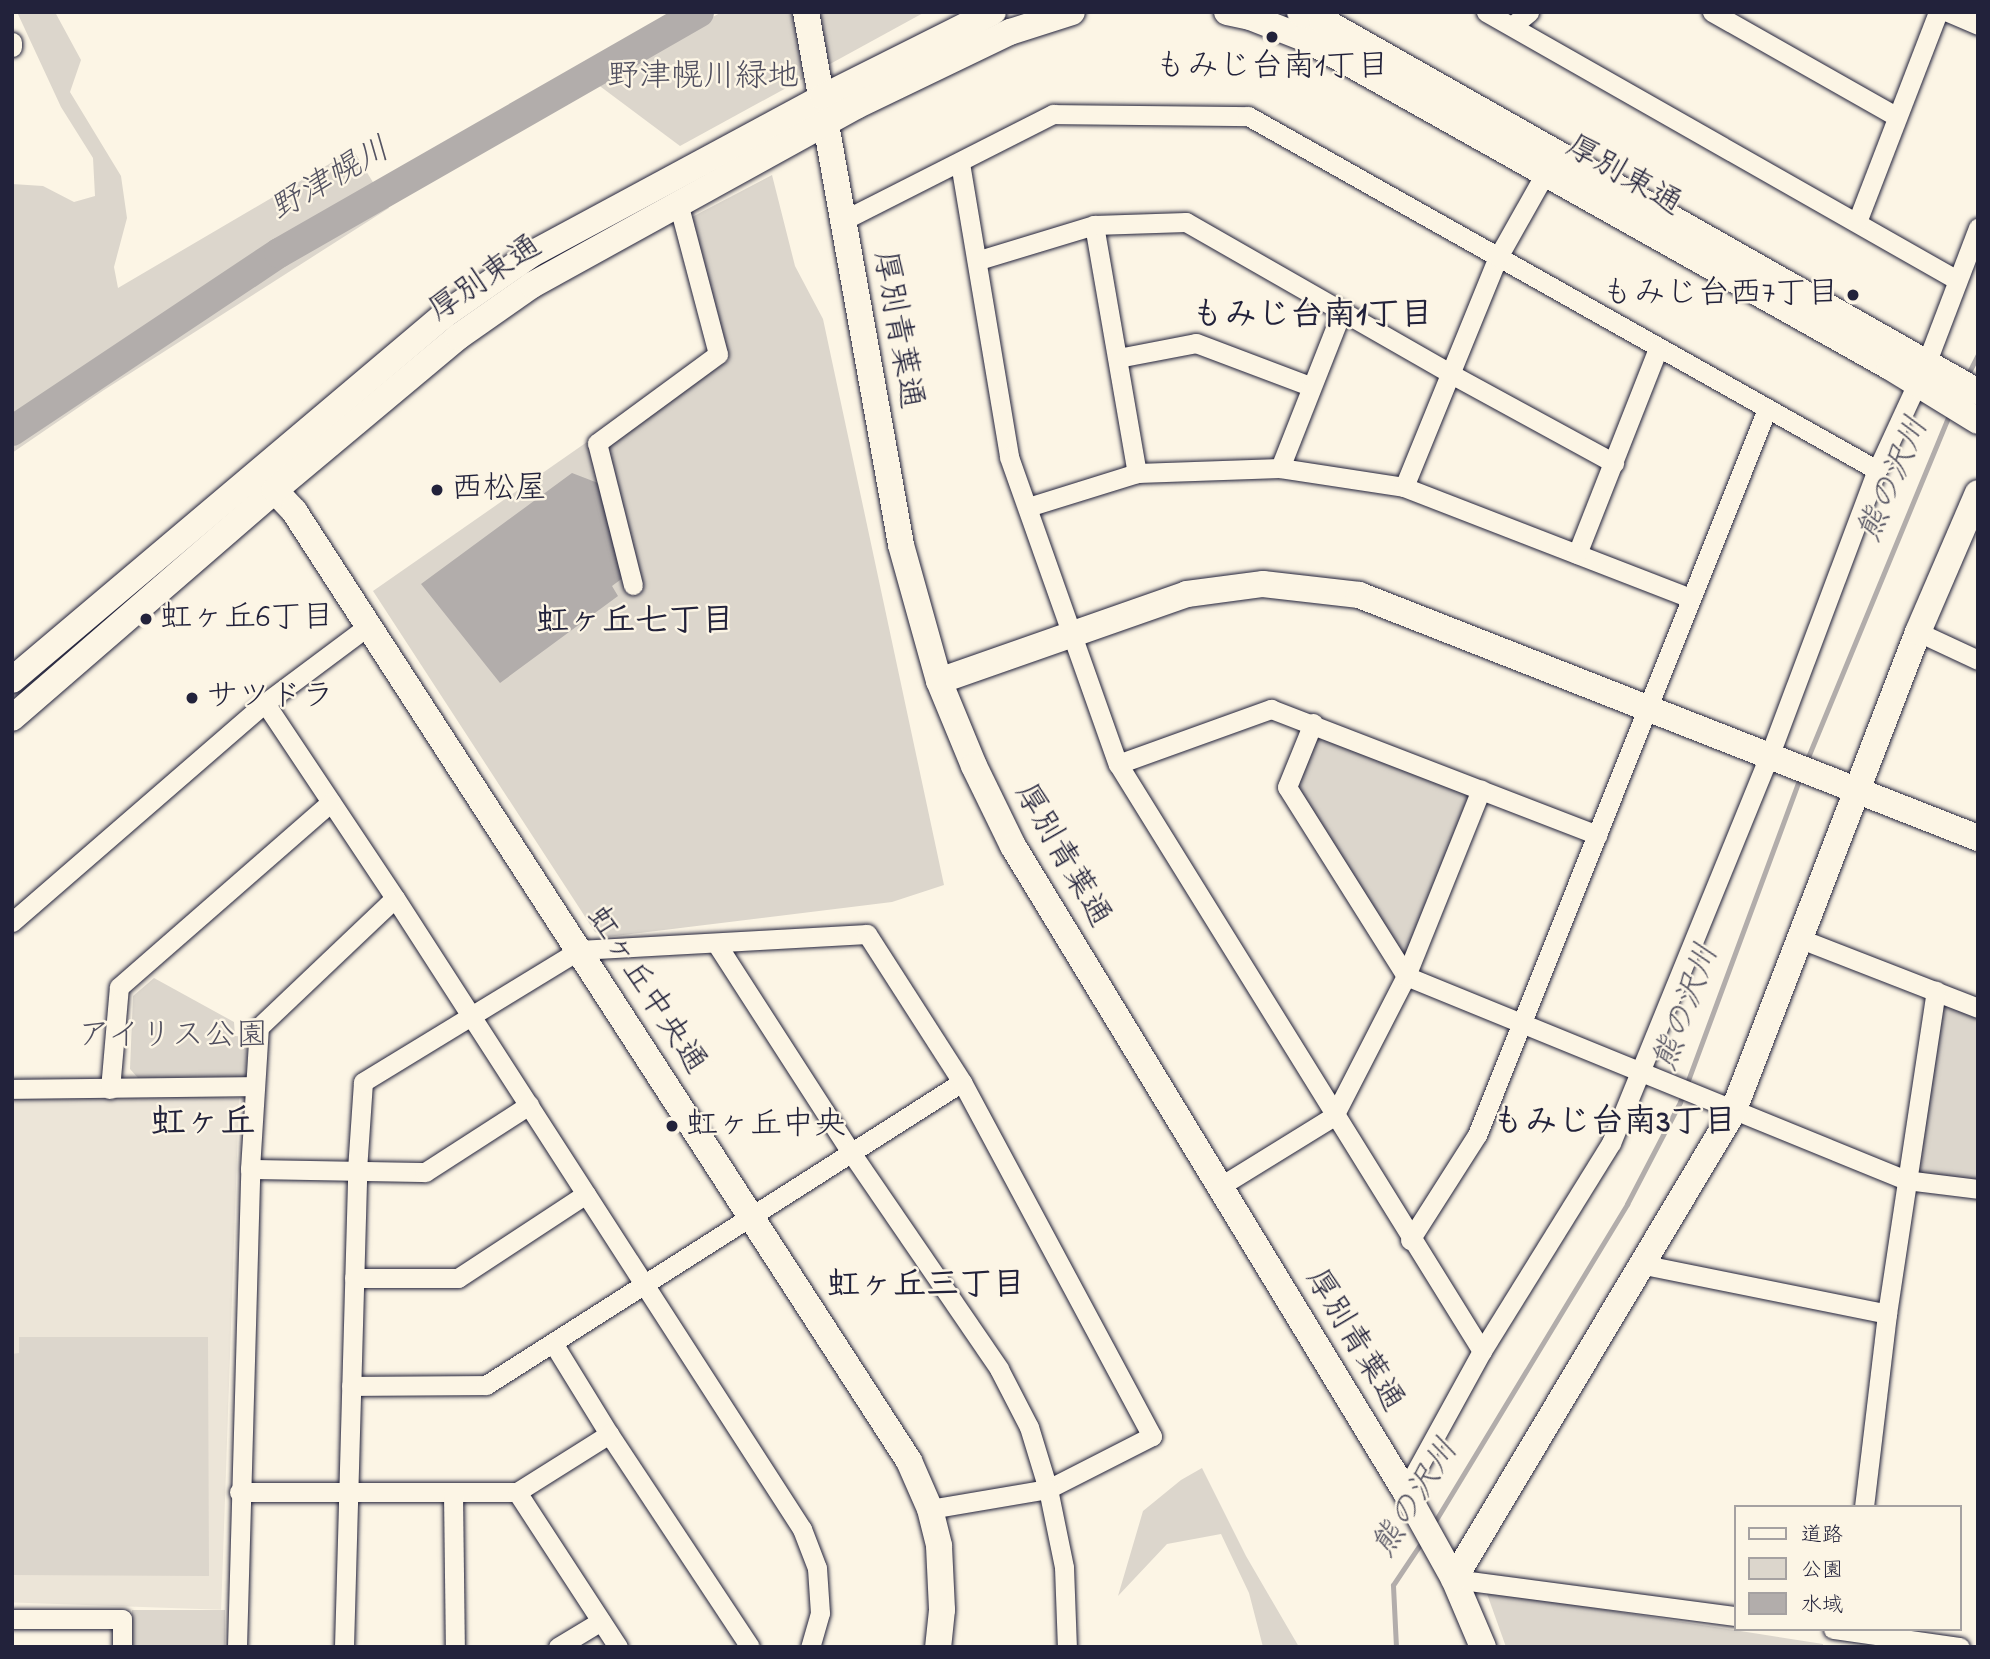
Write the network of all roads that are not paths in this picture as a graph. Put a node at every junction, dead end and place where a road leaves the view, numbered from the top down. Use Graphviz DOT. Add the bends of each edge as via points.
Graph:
graph roads {
  1 [pos="806,12"];
  2 [pos="993,12"];
  3 [pos="1073,12"];
  4 [pos="1227,12"];
  5 [pos="1486,12"];
  6 [pos="1529,12"];
  7 [pos="1712,12"];
  8 [pos="1938,12"];
  9 [pos="1948,12"];
  10 [pos="1314,21"];
  11 [pos="1978,25"];
  12 [pos="1511,26"];
  13 [pos="825,109"];
  14 [pos="1896,116"];
  15 [pos="1551,162"];
  16 [pos="960,163"];
  17 [pos="678,203"];
  18 [pos="842,221"];
  19 [pos="1857,222"];
  20 [pos="1094,225"];
  21 [pos="1978,228"];
  22 [pos="1498,257"];
  23 [pos="979,260"];
  24 [pos="1957,280"];
  25 [pos="1342,311"];
  26 [pos="1658,348"];
  27 [pos="1118,358"];
  28 [pos="1451,374"];
  29 [pos="1931,380"];
  30 [pos="1310,386"];
  31 [pos="1978,392"];
  32 [pos="1767,409"];
  33 [pos="1977,420"];
  34 [pos="1614,463"];
  35 [pos="1280,468"];
  36 [pos="1877,470"];
  37 [pos="1138,473"];
  38 [pos="267,482"];
  39 [pos="1404,487"];
  40 [pos="1978,494"];
  41 [pos="1028,507"];
  42 [pos="1577,554"];
  43 [pos="633,585"];
  44 [pos="1690,598"];
  45 [pos="368,626"];
  46 [pos="1918,632"];
  47 [pos="1072,634"];
  48 [pos="1978,660"];
  49 [pos="12,680"];
  50 [pos="939,681"];
  51 [pos="265,703"];
  52 [pos="1650,706"];
  53 [pos="12,718"];
  54 [pos="1312,723"];
  55 [pos="1780,758"];
  56 [pos="1118,764"];
  57 [pos="1847,787"];
  58 [pos="1480,789"];
  59 [pos="331,802"];
  60 [pos="1597,835"];
  61 [pos="1978,838"];
  62 [pos="395,898"];
  63 [pos="12,922"];
  64 [pos="1801,939"];
  65 [pos="716,943"];
  66 [pos="579,950"];
  67 [pos="1406,976"];
  68 [pos="1936,991"];
  69 [pos="1978,1008"];
  70 [pos="470,1016"];
  71 [pos="1522,1026"];
  72 [pos="1640,1074"];
  73 [pos="962,1082"];
  74 [pos="254,1086"];
  75 [pos="12,1089"];
  76 [pos="110,1089"];
  77 [pos="529,1105"];
  78 [pos="1724,1108"];
  79 [pos="1334,1116"];
  80 [pos="850,1151"];
  81 [pos="250,1169"];
  82 [pos="357,1170"];
  83 [pos="1906,1180"];
  84 [pos="1219,1187"];
  85 [pos="1978,1189"];
  86 [pos="586,1194"];
  87 [pos="751,1216"];
  88 [pos="1410,1240"];
  89 [pos="1640,1264"];
  90 [pos="354,1278"];
  91 [pos="644,1283"];
  92 [pos="1887,1314"];
  93 [pos="553,1343"];
  94 [pos="1482,1351"];
  95 [pos="351,1386"];
  96 [pos="609,1434"];
  97 [pos="1048,1489"];
  98 [pos="348,1491"];
  99 [pos="239,1492"];
  100 [pos="517,1492"];
  101 [pos="453,1493"];
  102 [pos="1411,1502"];
  103 [pos="1864,1505"];
  104 [pos="930,1509"];
  105 [pos="1449,1570"];
  106 [pos="1734,1616"];
  107 [pos="12,1619"];
  108 [pos="601,1621"];
  109 [pos="1846,1634"];
  110 [pos="122,1647"];
  111 [pos="237,1647"];
  112 [pos="344,1647"];
  113 [pos="455,1647"];
  114 [pos="558,1647"];
  115 [pos="618,1647"];
  116 [pos="750,1647"];
  117 [pos="810,1647"];
  118 [pos="937,1647"];
  119 [pos="1067,1647"];
  120 [pos="1483,1647"];
  121 [pos="1959,1647"];
  1 -- 13 [label="street, 厚別青葉通"];
  2 -- 13 [label="street, 厚別東通"];
  3 -- 13 [label="street, 厚別東通" via="1010,32"];
  4 -- 10 [label="street, 厚別東通"];
  5 -- 12 [label="street"];
  6 -- 12 [label="street"];
  7 -- 14 [label="street"];
  8 -- 14 [label="street"];
  9 -- 11 [label="street"];
  10 -- 15 [label="street, 厚別東通"];
  12 -- 19 [label="street"];
  13 -- 17 [label="street, 厚別東通"];
  13 -- 18 [label="street, 厚別青葉通"];
  13 -- 38 [label="street, 厚別東通" via="530,255 443,316"];
  14 -- 19 [label="street"];
  15 -- 22 [label="street"];
  15 -- 29 [label="street, 厚別東通"];
  16 -- 18 [label="street"];
  16 -- 22 [label="street" via="1053,114 1248,116"];
  16 -- 23 [label="street"];
  17 -- 38 [label="street, 厚別東通" via="533,285"];
  17 -- 43 [label="street" via="718,354 597,443"];
  18 -- 50 [label="street, 厚別青葉通" via="901,545"];
  19 -- 24 [label="street"];
  20 -- 23 [label="street"];
  20 -- 25 [label="street" via="1186,222"];
  20 -- 27 [label="street"];
  21 -- 24 [label="street"];
  22 -- 26 [label="street"];
  22 -- 28 [label="street"];
  23 -- 41 [label="street" via="1009,457"];
  24 -- 29 [label="street"];
  25 -- 28 [label="street"];
  25 -- 30 [label="street"];
  26 -- 32 [label="street"];
  26 -- 34 [label="street"];
  27 -- 30 [label="street" via="1196,343"];
  27 -- 37 [label="street"];
  28 -- 34 [label="street"];
  28 -- 39 [label="street"];
  29 -- 31 [label="street, 厚別東通"];
  29 -- 33 [label="street, 厚別東通"];
  29 -- 36 [label="street"];
  30 -- 35 [label="street"];
  32 -- 36 [label="street"];
  32 -- 44 [label="street"];
  34 -- 42 [label="street"];
  35 -- 37 [label="street"];
  35 -- 39 [label="street"];
  36 -- 55 [label="street"];
  37 -- 41 [label="street"];
  38 -- 45 [label="street, 虹ヶ丘中央通" via="294,511"];
  38 -- 49 [label="street, 厚別東通"];
  38 -- 53 [label="street, 厚別東通"];
  39 -- 42 [label="street"];
  40 -- 46 [label="street"];
  41 -- 47 [label="street"];
  42 -- 44 [label="street"];
  44 -- 52 [label="street"];
  45 -- 51 [label="street"];
  45 -- 66 [label="street, 虹ヶ丘中央通"];
  46 -- 48 [label="street"];
  46 -- 57 [label="street"];
  47 -- 50 [label="street"];
  47 -- 52 [label="street" via="1187,594 1263,584 1359,595"];
  47 -- 56 [label="street"];
  50 -- 84 [label="street, 厚別青葉通" via="1013,846"];
  51 -- 59 [label="street"];
  51 -- 63 [label="street"];
  52 -- 55 [label="street"];
  52 -- 60 [label="street"];
  54 -- 56 [label="street" via="1271,709"];
  54 -- 58 [label="street"];
  54 -- 67 [label="street" via="1287,787"];
  55 -- 57 [label="street"];
  55 -- 72 [label="street"];
  56 -- 79 [label="street"];
  57 -- 61 [label="street"];
  57 -- 64 [label="street"];
  58 -- 60 [label="street"];
  58 -- 67 [label="street"];
  59 -- 62 [label="street"];
  59 -- 76 [label="street" via="119,988"];
  60 -- 71 [label="street"];
  62 -- 70 [label="street"];
  62 -- 74 [label="street" via="259,1027"];
  64 -- 68 [label="street"];
  64 -- 78 [label="street"];
  65 -- 66 [label="street"];
  65 -- 73 [label="street" via="867,934"];
  65 -- 80 [label="street"];
  66 -- 70 [label="street"];
  66 -- 87 [label="street, 虹ヶ丘中央通"];
  67 -- 71 [label="street"];
  67 -- 79 [label="street"];
  68 -- 69 [label="street"];
  68 -- 83 [label="street"];
  70 -- 77 [label="street"];
  70 -- 82 [label="street" via="363,1082"];
  71 -- 72 [label="street"];
  71 -- 88 [label="street" via="1478,1135"];
  72 -- 78 [label="street"];
  72 -- 94 [label="street" via="1611,1143"];
  73 -- 80 [label="street"];
  73 -- 97 [label="street" via="1152,1436"];
  74 -- 76 [label="street"];
  74 -- 81 [label="street"];
  75 -- 76 [label="street"];
  77 -- 82 [label="street" via="425,1172"];
  77 -- 86 [label="street"];
  78 -- 83 [label="street"];
  78 -- 89 [label="street"];
  79 -- 84 [label="street"];
  79 -- 88 [label="street"];
  80 -- 87 [label="street"];
  80 -- 97 [label="street" via="999,1369 1029,1427"];
  81 -- 82 [label="street"];
  81 -- 99 [label="street"];
  82 -- 90 [label="street"];
  83 -- 85 [label="street"];
  83 -- 92 [label="street"];
  84 -- 102 [label="street, 厚別青葉通"];
  86 -- 90 [label="street" via="458,1278"];
  86 -- 91 [label="street"];
  87 -- 91 [label="street"];
  87 -- 104 [label="street, 虹ヶ丘中央通" via="909,1461"];
  88 -- 94 [label="street"];
  89 -- 92 [label="street"];
  89 -- 105 [label="street"];
  90 -- 95 [label="street"];
  91 -- 93 [label="street"];
  91 -- 117 [label="street" via="802,1529 817,1568 820,1613"];
  92 -- 103 [label="street"];
  93 -- 95 [label="street" via="486,1385"];
  93 -- 96 [label="street"];
  94 -- 102 [label="street"];
  95 -- 98 [label="street"];
  96 -- 100 [label="street"];
  96 -- 116 [label="street"];
  97 -- 104 [label="street"];
  97 -- 119 [label="street" via="1064,1567"];
  98 -- 99 [label="street"];
  98 -- 101 [label="street"];
  98 -- 112 [label="street"];
  99 -- 111 [label="street"];
  100 -- 101 [label="street"];
  100 -- 108 [label="street"];
  101 -- 113 [label="street"];
  102 -- 105 [label="street, 厚別青葉通"];
  104 -- 118 [label="street, 虹ヶ丘中央通" via="942,1575"];
  105 -- 106 [label="street"];
  105 -- 120 [label="street, 厚別青葉通"];
  107 -- 110 [label="street" via="122,1619"];
  108 -- 114 [label="street"];
  108 -- 115 [label="street"];
  109 -- 121 [label="street"];
}
